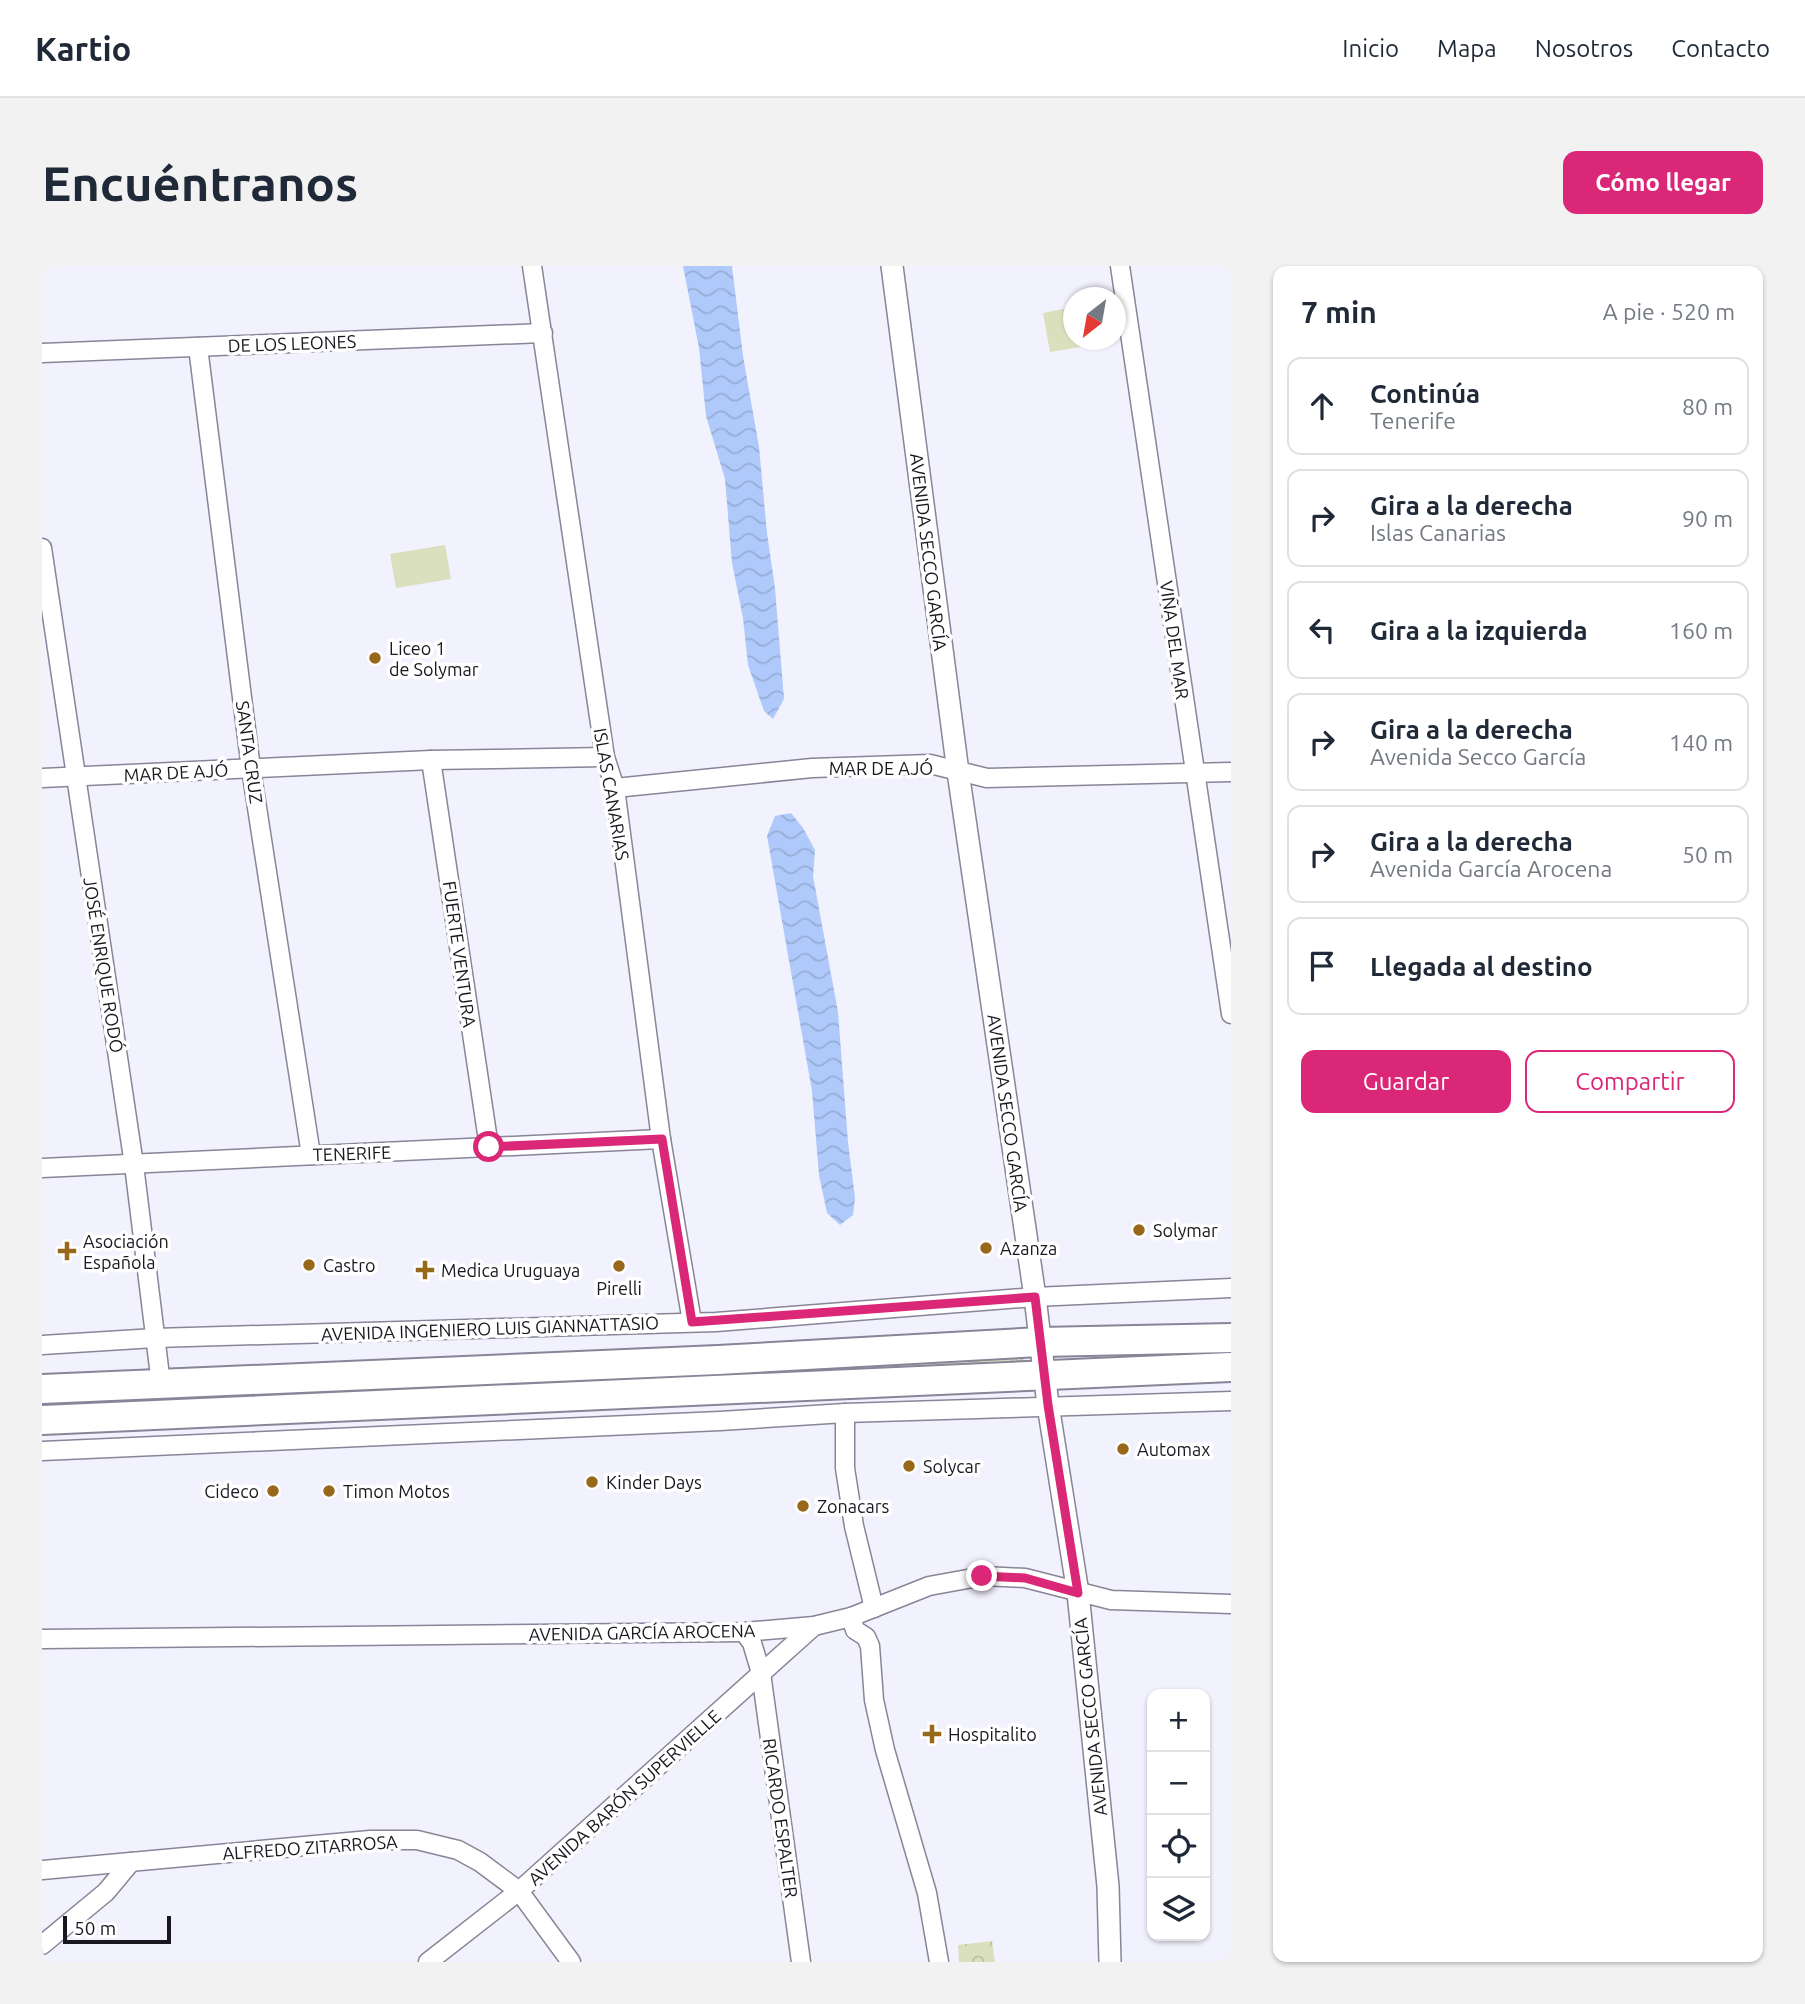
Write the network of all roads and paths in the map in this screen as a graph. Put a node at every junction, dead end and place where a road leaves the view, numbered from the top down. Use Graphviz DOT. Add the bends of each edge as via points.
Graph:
graph roads {
  1 [pos="533,266"];
  2 [pos="892,266"];
  3 [pos="1120,266"];
  4 [pos="543,333"];
  5 [pos="198,347"];
  6 [pos="42,353"];
  7 [pos="42,548"];
  8 [pos="605,757"];
  9 [pos="431,760"];
  10 [pos="251,769"];
  11 [pos="958,772"];
  12 [pos="1231,772"];
  13 [pos="1195,773"];
  14 [pos="76,777"];
  15 [pos="42,778"];
  16 [pos="615,788"];
  17 [pos="1231,1014"];
  18 [pos="662,1139"];
  19 [pos="489,1147"];
  20 [pos="311,1155"];
  21 [pos="134,1165"];
  22 [pos="42,1168"];
  23 [pos="1231,1288"];
  24 [pos="1035,1297"];
  25 [pos="692,1322"];
  26 [pos="155,1338"];
  27 [pos="1231,1338"];
  28 [pos="1040,1342"];
  29 [pos="42,1345"];
  30 [pos="1231,1367"];
  31 [pos="1044,1375"];
  32 [pos="161,1384"];
  33 [pos="42,1389"];
  34 [pos="1231,1401"];
  35 [pos="1048,1405"];
  36 [pos="845,1413"];
  37 [pos="42,1420"];
  38 [pos="42,1451"];
  39 [pos="1078,1593"];
  40 [pos="1231,1604"];
  41 [pos="873,1608"];
  42 [pos="851,1617"];
  43 [pos="814,1626"];
  44 [pos="744,1632"];
  45 [pos="42,1639"];
  46 [pos="761,1673"];
  47 [pos="131,1862"];
  48 [pos="42,1870"];
  49 [pos="519,1891"];
  50 [pos="42,1945"];
  51 [pos="428,1962"];
  52 [pos="571,1962"];
  53 [pos="801,1962"];
  54 [pos="939,1962"];
  55 [pos="1110,1962"];
  1 -- 4 [label="street, ISLAS CANARIAS"];
  2 -- 11 [label="street, AVENIDA SECCO GARCÍA"];
  3 -- 13 [label="street, VIÑA DEL MAR"];
  4 -- 5 [label="street, DE LOS LEONES"];
  4 -- 8 [label="street, ISLAS CANARIAS"];
  5 -- 6 [label="street, DE LOS LEONES"];
  5 -- 10 [label="street, SANTA CRUZ"];
  7 -- 14 [label="street, JOSÉ ENRIQUE RODÓ"];
  8 -- 9 [label="street, MAR DE AJÓ"];
  8 -- 16 [label="street, ISLAS CANARIAS"];
  9 -- 10 [label="street, MAR DE AJÓ"];
  9 -- 19 [label="street, FUERTE VENTURA"];
  10 -- 14 [label="street, MAR DE AJÓ"];
  10 -- 20 [label="street, SANTA CRUZ"];
  11 -- 13 [label="street, MAR DE AJÓ" via="987,778"];
  11 -- 16 [label="street, MAR DE AJÓ" via="930,764 811,768"];
  11 -- 24 [label="street, AVENIDA SECCO GARCÍA"];
  12 -- 13 [label="street, MAR DE AJÓ"];
  13 -- 17 [label="street, VIÑA DEL MAR"];
  14 -- 15 [label="street, MAR DE AJÓ"];
  14 -- 21 [label="street, JOSÉ ENRIQUE RODÓ"];
  16 -- 18 [label="street, ISLAS CANARIAS"];
  18 -- 19 [label="street, TENERIFE"];
  18 -- 25 [label="street, ISLAS CANARIAS"];
  19 -- 20 [label="street, TENERIFE"];
  20 -- 21 [label="street, TENERIFE"];
  21 -- 22 [label="street, TENERIFE"];
  21 -- 26 [label="street, JOSÉ ENRIQUE RODÓ"];
  23 -- 24 [label="street, AVENIDA INGENIERO LUIS GIANNATTASIO"];
  24 -- 25 [label="street, AVENIDA INGENIERO LUIS GIANNATTASIO"];
  24 -- 28 [label="street, AVENIDA SECCO GARCÍA"];
  25 -- 26 [label="street, AVENIDA INGENIERO LUIS GIANNATTASIO"];
  26 -- 29 [label="street, AVENIDA INGENIERO LUIS GIANNATTASIO"];
  26 -- 32 [label="street, JOSÉ ENRIQUE RODÓ"];
  27 -- 28 [label="main road"];
  28 -- 31 [label="street, AVENIDA SECCO GARCÍA"];
  28 -- 32 [label="main road"];
  30 -- 31 [label="main road"];
  31 -- 35 [label="street, AVENIDA SECCO GARCÍA"];
  31 -- 37 [label="main road"];
  32 -- 33 [label="main road"];
  34 -- 35 [label="street"];
  35 -- 36 [label="street"];
  35 -- 39 [label="street, AVENIDA SECCO GARCÍA"];
  36 -- 38 [label="street"];
  36 -- 41 [label="street" via="845,1468"];
  39 -- 40 [label="street, AVENIDA GARCÍA AROCENA" via="1111,1600"];
  39 -- 41 [label="street, AVENIDA GARCÍA AROCENA" via="1025,1578 984,1576 929,1586"];
  39 -- 55 [label="street, AVENIDA SECCO GARCÍA" via="1108,1886"];
  41 -- 42 [label="street, AVENIDA GARCÍA AROCENA"];
  42 -- 43 [label="street, AVENIDA GARCÍA AROCENA"];
  42 -- 54 [label="street" via="855,1630 870,1646 874,1700 928,1894"];
  43 -- 44 [label="street, AVENIDA GARCÍA AROCENA"];
  43 -- 46 [label="street, AVENIDA BARÓN SUPERVIELLE"];
  44 -- 45 [label="street, AVENIDA GARCÍA AROCENA"];
  44 -- 46 [label="street, RICARDO ESPALTER"];
  46 -- 49 [label="street, AVENIDA BARÓN SUPERVIELLE"];
  46 -- 53 [label="street, RICARDO ESPALTER"];
  47 -- 48 [label="street, ALFREDO ZITARROSA"];
  47 -- 49 [label="street, ALFREDO ZITARROSA" via="370,1840 417,1840 458,1850"];
  47 -- 50 [label="street" via="106,1892"];
  49 -- 51 [label="street, AVENIDA BARÓN SUPERVIELLE"];
  49 -- 52 [label="street, ALFREDO ZITARROSA"];
}
